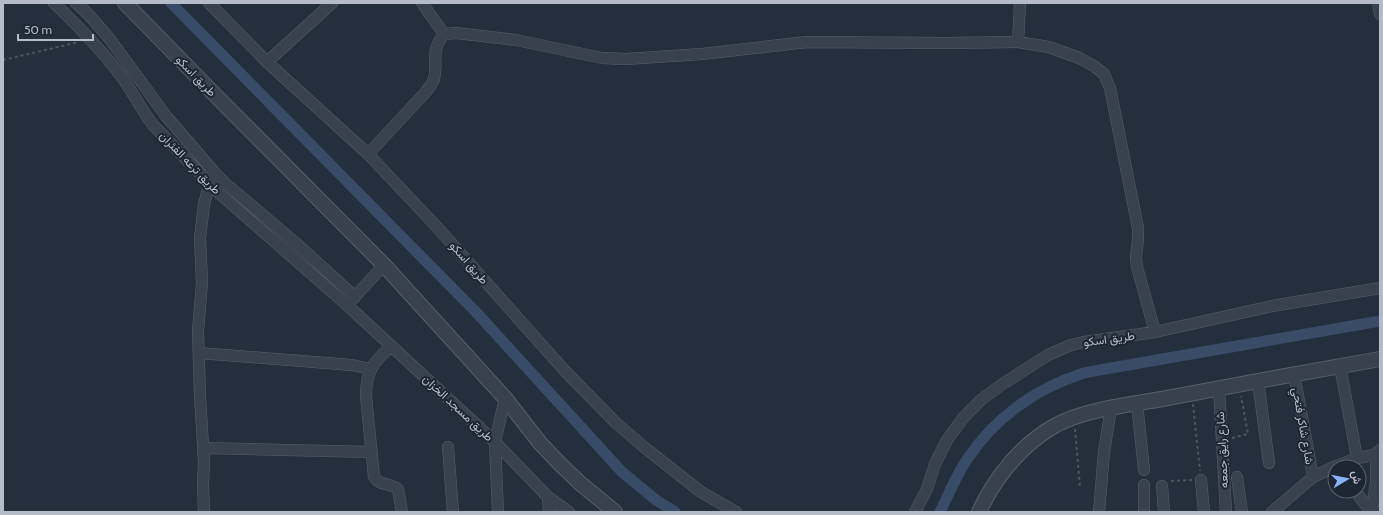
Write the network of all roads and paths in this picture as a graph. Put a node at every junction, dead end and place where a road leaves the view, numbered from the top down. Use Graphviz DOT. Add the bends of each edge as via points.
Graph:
graph roads {
  1 [pos="54,3"];
  2 [pos="76,3"];
  3 [pos="125,3"];
  4 [pos="209,3"];
  5 [pos="332,3"];
  6 [pos="422,3"];
  7 [pos="1020,3"];
  8 [pos="1378,3"];
  9 [pos="1380,14"];
  10 [pos="444,34"];
  11 [pos="89,37"];
  12 [pos="1018,42"];
  13 [pos="3,60"];
  14 [pos="267,62"];
  15 [pos="368,154"];
  16 [pos="210,183"];
  17 [pos="384,265"];
  18 [pos="1380,288"];
  19 [pos="355,297"];
  20 [pos="346,305"];
  21 [pos="1155,332"];
  22 [pos="391,346"];
  23 [pos="199,353"];
  24 [pos="1380,359"];
  25 [pos="1340,366"];
  26 [pos="370,369"];
  27 [pos="1294,374"];
  28 [pos="1258,381"];
  29 [pos="1239,384"];
  30 [pos="1219,388"];
  31 [pos="1192,393"];
  32 [pos="505,398"];
  33 [pos="1138,403"];
  34 [pos="1111,408"];
  35 [pos="1074,418"];
  36 [pos="1221,441"];
  37 [pos="495,442"];
  38 [pos="448,447"];
  39 [pos="203,448"];
  40 [pos="372,452"];
  41 [pos="1379,452"];
  42 [pos="1357,458"];
  43 [pos="1269,463"];
  44 [pos="1144,470"];
  45 [pos="1327,470"];
  46 [pos="1237,477"];
  47 [pos="1313,477"];
  48 [pos="1201,480"];
  49 [pos="1144,485"];
  50 [pos="1162,486"];
  51 [pos="1080,487"];
  52 [pos="548,497"];
  53 [pos="1361,499"];
  54 [pos="204,512"];
  55 [pos="402,512"];
  56 [pos="453,512"];
  57 [pos="498,512"];
  58 [pos="550,512"];
  59 [pos="569,512"];
  60 [pos="615,512"];
  61 [pos="736,512"];
  62 [pos="915,512"];
  63 [pos="978,512"];
  64 [pos="1098,512"];
  65 [pos="1144,512"];
  66 [pos="1164,512"];
  67 [pos="1204,512"];
  68 [pos="1226,512"];
  69 [pos="1242,512"];
  70 [pos="1272,512"];
  71 [pos="1371,512"];
  1 -- 11 [label="street, طريق ترعه الفئران"];
  2 -- 19 [label="street, طريق ترعه الفئران" via="109,38 166,116 215,173"];
  3 -- 17 [label="street, طريق اسكو"];
  4 -- 14 [label="street, طريق اسكو"];
  5 -- 14 [label="street"];
  6 -- 10 [label="street"];
  7 -- 12 [label="street"];
  8 -- 9 [label="street"];
  10 -- 12 [label="street" via="516,40 602,58 626,59 695,55 807,42"];
  10 -- 15 [label="street" via="435,52 435,71 431,85"];
  11 -- 13 [label="path" via="73,44"];
  11 -- 16 [label="street, طريق ترعه الفئران" via="121,76 143,112"];
  12 -- 21 [label="street" via="1049,47 1079,58 1104,74 1110,88 1138,228 1137,267"];
  14 -- 15 [label="street, طريق اسكو"];
  15 -- 61 [label="street, طريق اسكو" via="590,398 684,479"];
  16 -- 20 [label="street, طريق ترعه الفئران"];
  16 -- 23 [label="street" via="200,224 202,282"];
  17 -- 19 [label="street"];
  17 -- 32 [label="street, طريق اسكو"];
  18 -- 21 [label="street, طريق اسكو" via="1272,306"];
  19 -- 20 [label="street"];
  20 -- 22 [label="street, طريق مسجد الخزان"];
  21 -- 62 [label="street, طريق اسكو" via="1084,342 1059,350 982,399 963,418 947,440 935,464 927,490"];
  22 -- 26 [label="street"];
  22 -- 37 [label="street, طريق مسجد الخزان"];
  23 -- 26 [label="street" via="352,365"];
  23 -- 39 [label="street"];
  24 -- 25 [label="street"];
  25 -- 27 [label="street"];
  25 -- 42 [label="street"];
  26 -- 40 [label="street" via="366,396"];
  27 -- 28 [label="street"];
  27 -- 47 [label="street, شارع شاكر فتحي"];
  28 -- 29 [label="street"];
  28 -- 43 [label="street"];
  29 -- 30 [label="street"];
  29 -- 36 [label="path" via="1248,434"];
  30 -- 31 [label="street"];
  30 -- 36 [label="street, شارع رايق جمعه"];
  31 -- 33 [label="street"];
  31 -- 48 [label="path"];
  32 -- 37 [label="street"];
  32 -- 60 [label="street, طريق اسكو" via="560,464"];
  33 -- 34 [label="street"];
  33 -- 44 [label="street"];
  34 -- 35 [label="street"];
  34 -- 64 [label="street"];
  35 -- 51 [label="path"];
  35 -- 63 [label="street" via="1056,425 1023,450 996,481"];
  36 -- 68 [label="street, شارع رايق جمعه"];
  37 -- 52 [label="street, طريق مسجد الخزان"];
  37 -- 57 [label="street"];
  38 -- 56 [label="street"];
  39 -- 40 [label="street"];
  39 -- 54 [label="street"];
  40 -- 55 [label="street" via="374,477 379,483 398,489"];
  41 -- 42 [label="street"];
  41 -- 71 [label="street"];
  45 -- 47 [label="street"];
  46 -- 69 [label="street"];
  47 -- 70 [label="street"];
  48 -- 50 [label="path" via="1166,481"];
  48 -- 67 [label="street"];
  49 -- 65 [label="street"];
  50 -- 66 [label="street"];
  52 -- 58 [label="street"];
  52 -- 59 [label="street, طريق مسجد الخزان"];
  53 -- 71 [label="street"];
}
